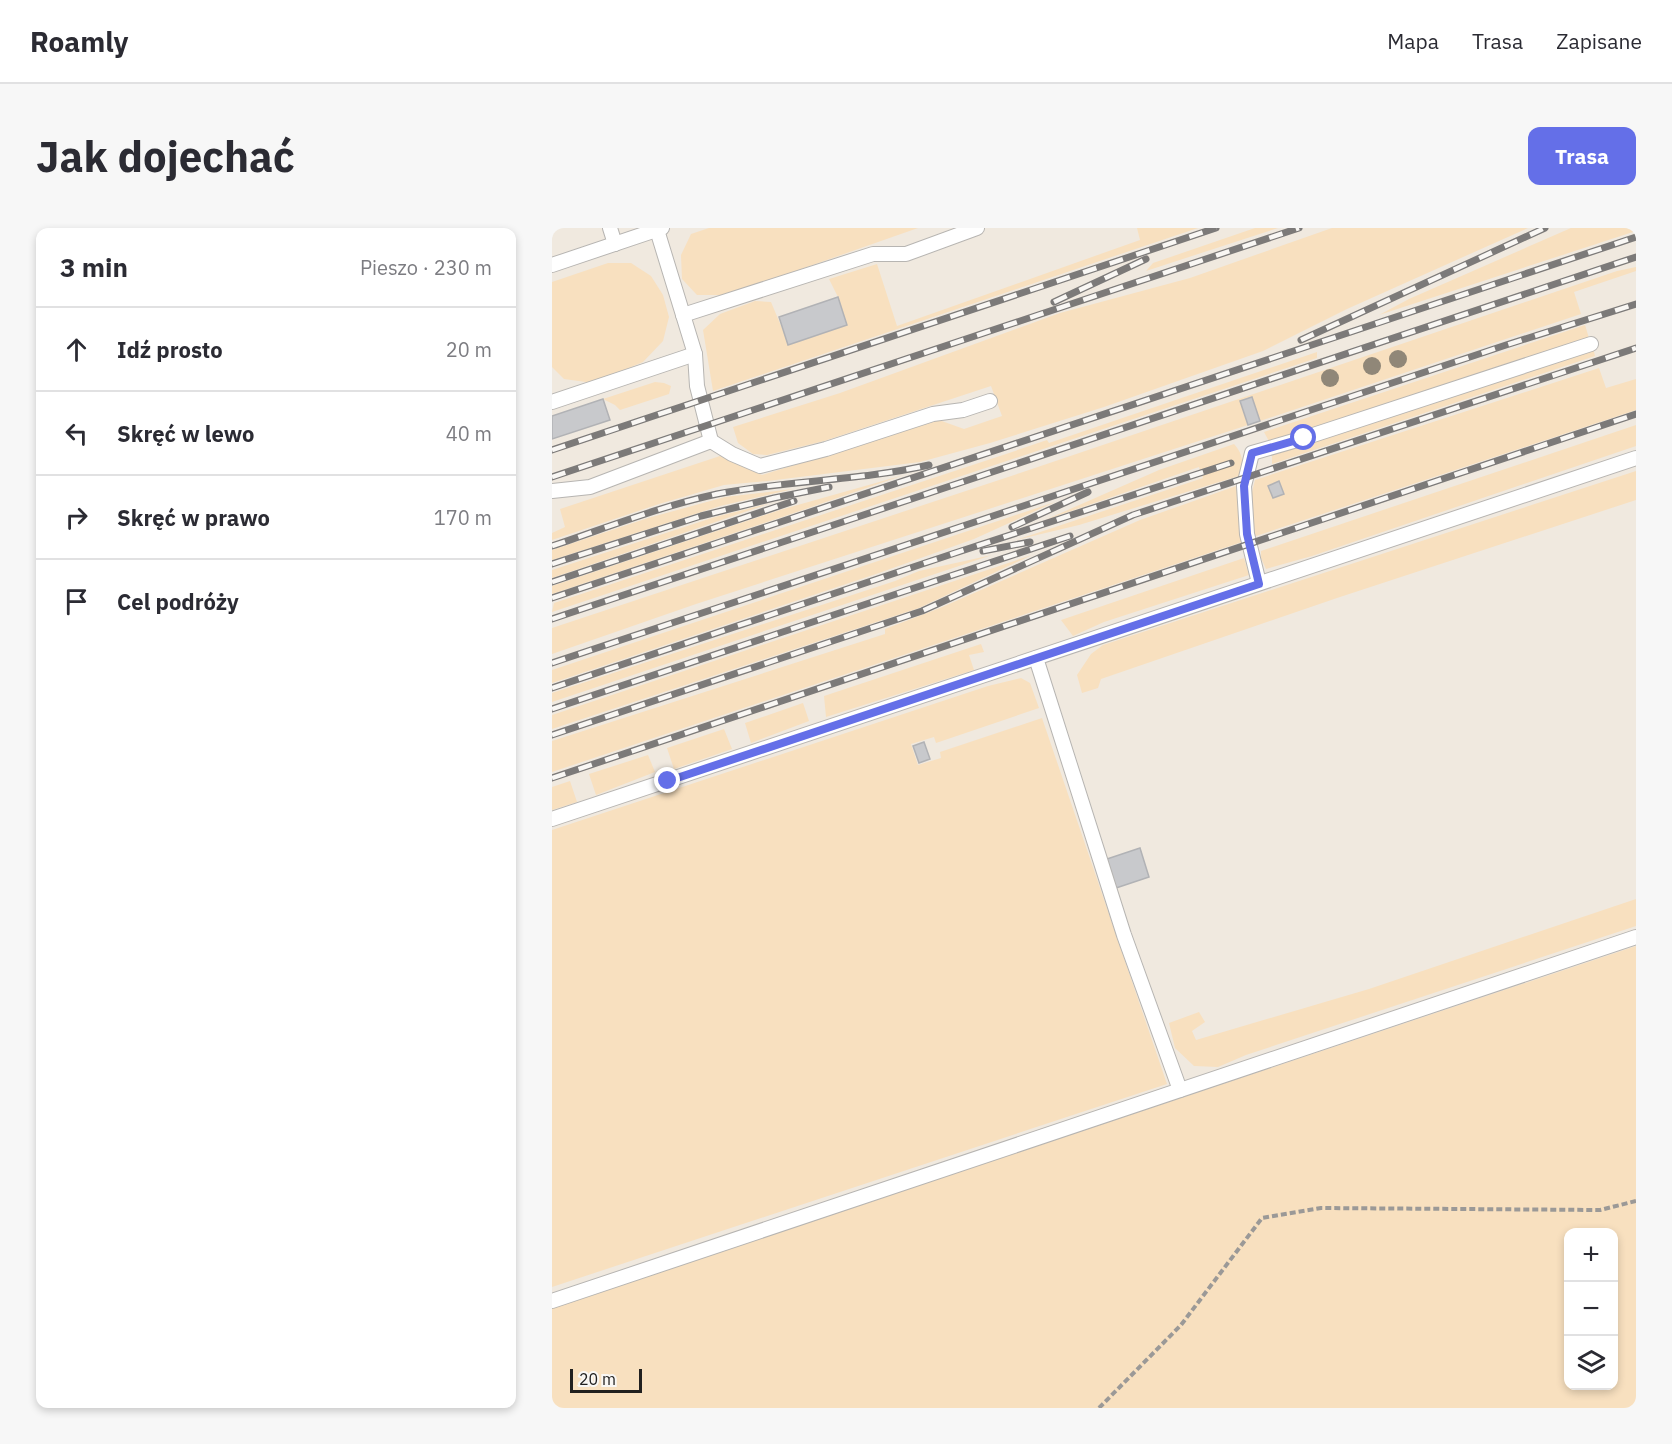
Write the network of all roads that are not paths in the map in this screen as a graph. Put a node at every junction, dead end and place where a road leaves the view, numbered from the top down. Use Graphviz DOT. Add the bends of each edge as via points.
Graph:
graph roads {
  1 [pos="610,228"];
  2 [pos="977,228"];
  3 [pos="660,229"];
  4 [pos="615,244"];
  5 [pos="553,260"];
  6 [pos="683,315"];
  7 [pos="1591,344"];
  8 [pos="695,354"];
  9 [pos="990,401"];
  10 [pos="552,402"];
  11 [pos="711,441"];
  12 [pos="1636,458"];
  13 [pos="552,491"];
  14 [pos="1259,584"];
  15 [pos="1036,658"];
  16 [pos="552,819"];
  17 [pos="1636,937"];
  18 [pos="1180,1090"];
  19 [pos="552,1301"];
  1 -- 4 [label="lane"];
  2 -- 6 [label="lane" via="906,254 873,254"];
  3 -- 4 [label="lane"];
  3 -- 6 [label="lane"];
  4 -- 5 [label="lane"];
  6 -- 8 [label="lane"];
  7 -- 14 [label="lane" via="1252,453 1244,486 1247,534"];
  8 -- 10 [label="lane"];
  8 -- 11 [label="lane"];
  9 -- 11 [label="lane" via="760,466"];
  11 -- 13 [label="lane" via="590,487"];
  12 -- 14 [label="lane"];
  14 -- 15 [label="lane"];
  15 -- 16 [label="lane"];
  15 -- 18 [label="lane" via="1124,935"];
  17 -- 18 [label="lane"];
  18 -- 19 [label="lane"];
}
